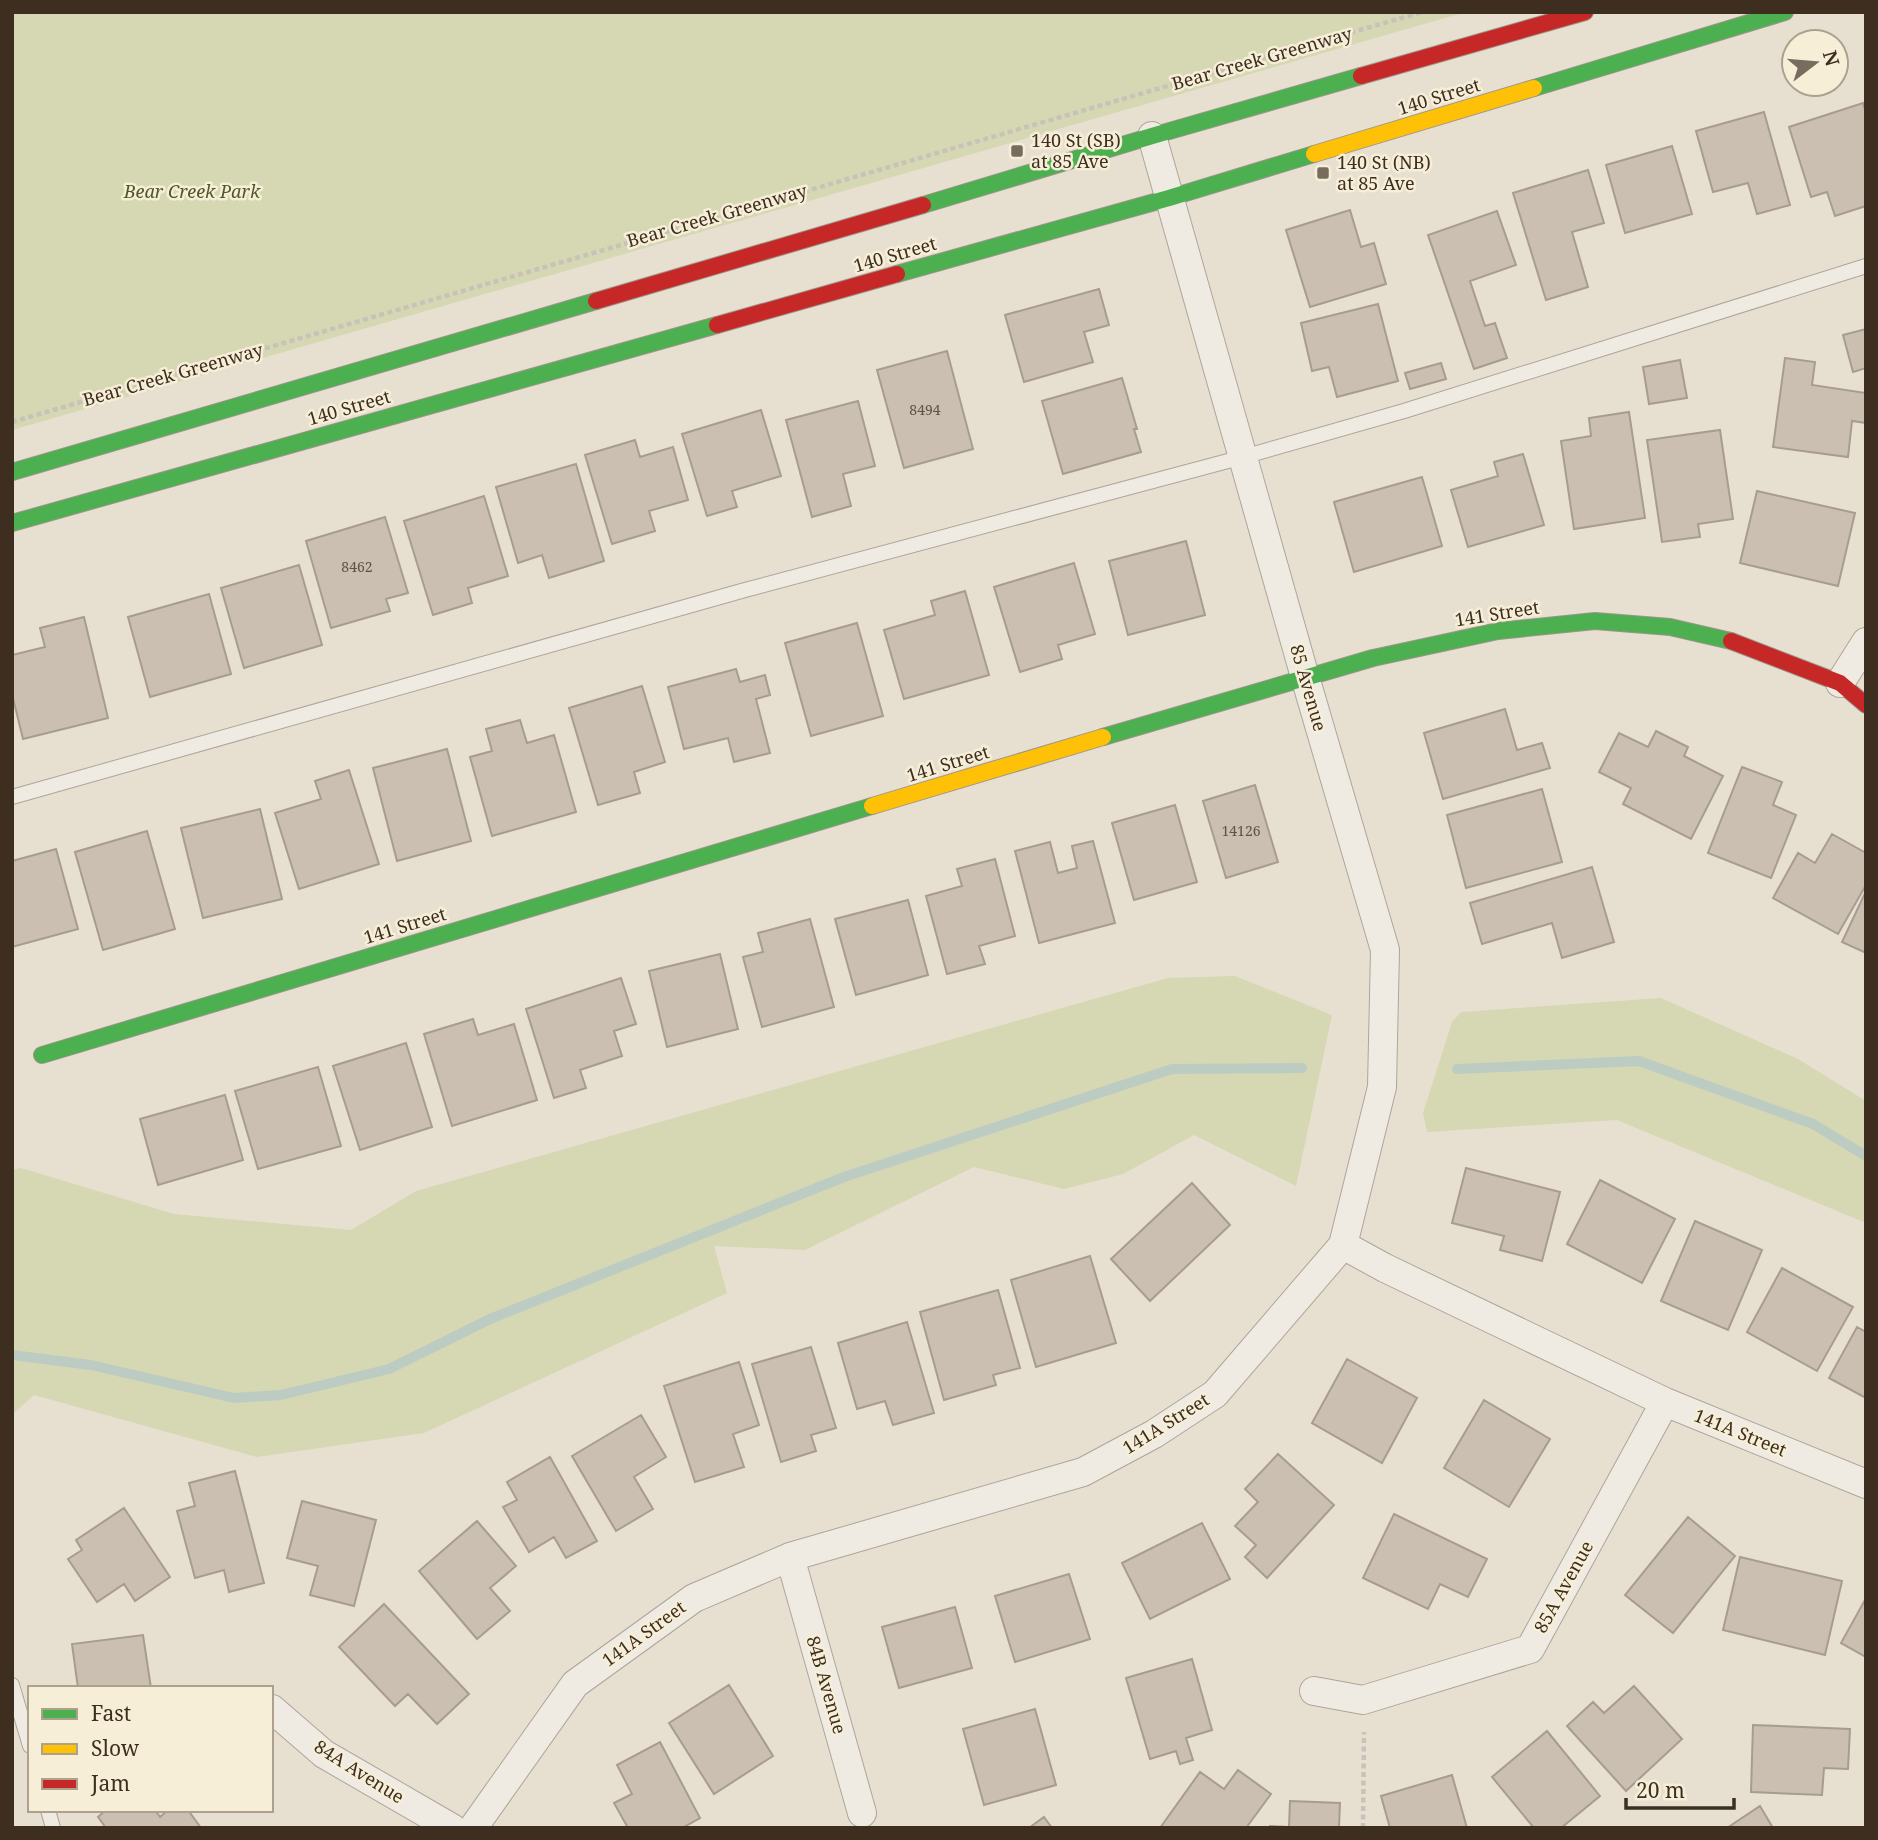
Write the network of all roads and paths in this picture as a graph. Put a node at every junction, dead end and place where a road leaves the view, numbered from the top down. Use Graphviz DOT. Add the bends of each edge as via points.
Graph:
graph roads {
  1 [pos="1422,12"];
  2 [pos="1585,12"];
  3 [pos="1785,12"];
  4 [pos="1152,136"];
  5 [pos="1169,198"];
  6 [pos="1866,266"];
  7 [pos="12,422"];
  8 [pos="1243,457"];
  9 [pos="12,472"];
  10 [pos="12,523"];
  11 [pos="1866,642"];
  12 [pos="1305,677"];
  13 [pos="1840,683"];
  14 [pos="1866,705"];
  15 [pos="12,797"];
  16 [pos="42,1055"];
  17 [pos="1343,1245"];
  18 [pos="1665,1402"];
  19 [pos="1866,1484"];
  20 [pos="790,1557"];
  21 [pos="12,1685"];
  22 [pos="1314,1691"];
  23 [pos="273,1710"];
  24 [pos="1364,1727"];
  25 [pos="28,1739"];
  26 [pos="862,1813"];
  27 [pos="452,1828"];
  28 [pos="474,1828"];
  29 [pos="1363,1828"];
  1 -- 7 [label="path, Bear Creek Greenway"];
  2 -- 4 [label="main road, 140 Street"];
  3 -- 5 [label="main road, 140 Street"];
  4 -- 5 [label="street, 85 Avenue"];
  4 -- 9 [label="main road, 140 Street"];
  5 -- 8 [label="street, 85 Avenue"];
  5 -- 10 [label="main road, 140 Street"];
  6 -- 8 [label="lane"];
  8 -- 12 [label="street, 85 Avenue"];
  8 -- 15 [label="lane" via="745,590"];
  11 -- 13 [label="street"];
  12 -- 13 [label="main road, 141 Street" via="1498,631 1595,621 1670,627 1725,639"];
  12 -- 16 [label="main road, 141 Street"];
  12 -- 17 [label="street, 85 Avenue" via="1385,950 1382,1087"];
  13 -- 14 [label="main road, 141 Street"];
  17 -- 18 [label="street, 141A Street"];
  17 -- 20 [label="street, 141A Street" via="1215,1394 1154,1434 1083,1472"];
  18 -- 19 [label="street, 141A Street"];
  18 -- 22 [label="street, 85A Avenue" via="1530,1649 1363,1700"];
  20 -- 26 [label="street, 84B Avenue"];
  20 -- 28 [label="street, 141A Street" via="694,1598 575,1684"];
  21 -- 25 [label="lane"];
  23 -- 27 [label="street, 84A Avenue" via="324,1754"];
  24 -- 29 [label="path"];
}
